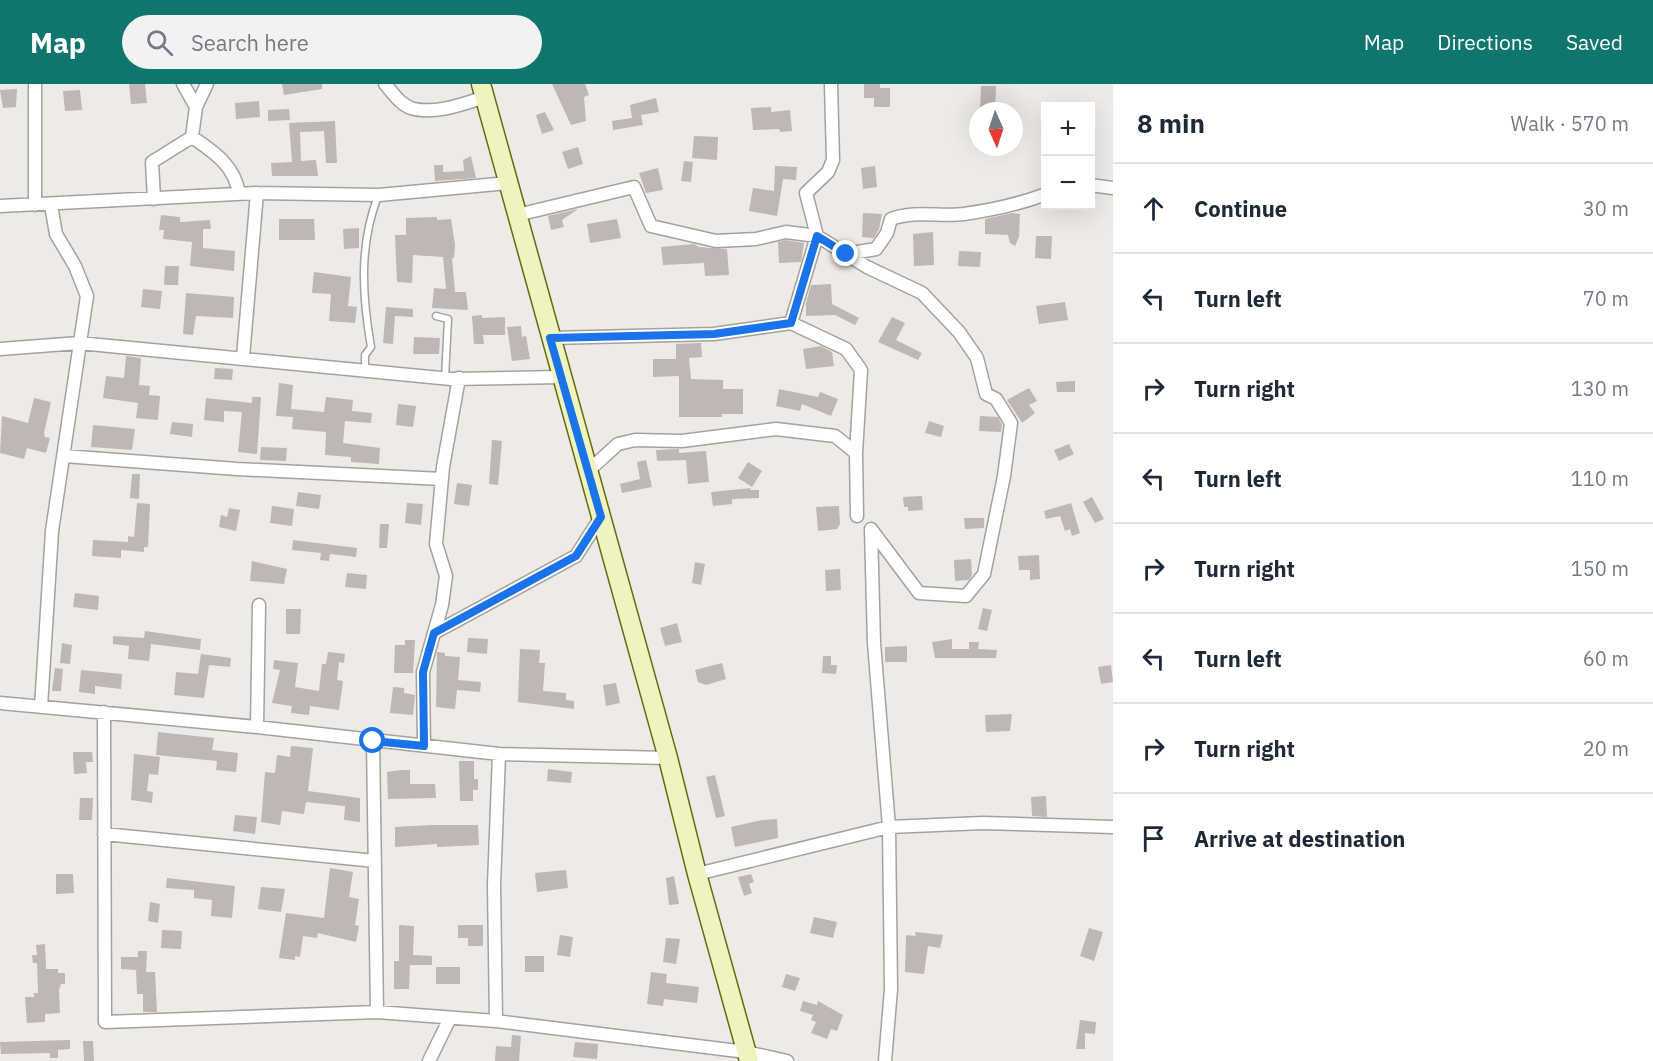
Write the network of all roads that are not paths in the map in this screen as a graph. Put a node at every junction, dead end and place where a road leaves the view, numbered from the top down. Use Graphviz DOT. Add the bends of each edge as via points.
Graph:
graph roads {
  1 [pos="35,84"];
  2 [pos="183,84"];
  3 [pos="207,84"];
  4 [pos="385,84"];
  5 [pos="831,84"];
  6 [pos="483,91"];
  7 [pos="196,107"];
  8 [pos="192,137"];
  9 [pos="508,183"];
  10 [pos="1095,186"];
  11 [pos="1113,188"];
  12 [pos="258,193"];
  13 [pos="239,194"];
  14 [pos="379,195"];
  15 [pos="1041,196"];
  16 [pos="154,199"];
  17 [pos="51,205"];
  18 [pos="0,206"];
  19 [pos="35,206"];
  20 [pos="517,215"];
  21 [pos="817,236"];
  22 [pos="846,254"];
  23 [pos="436,316"];
  24 [pos="791,323"];
  25 [pos="550,338"];
  26 [pos="79,343"];
  27 [pos="0,349"];
  28 [pos="243,357"];
  29 [pos="365,370"];
  30 [pos="561,377"];
  31 [pos="445,378"];
  32 [pos="459,378"];
  33 [pos="856,453"];
  34 [pos="64,456"];
  35 [pos="587,472"];
  36 [pos="442,478"];
  37 [pos="857,516"];
  38 [pos="601,517"];
  39 [pos="259,605"];
  40 [pos="434,633"];
  41 [pos="0,703"];
  42 [pos="41,707"];
  43 [pos="104,712"];
  44 [pos="257,727"];
  45 [pos="373,741"];
  46 [pos="424,746"];
  47 [pos="499,754"];
  48 [pos="668,758"];
  49 [pos="889,827"];
  50 [pos="1113,827"];
  51 [pos="104,834"];
  52 [pos="375,861"];
  53 [pos="697,874"];
  54 [pos="377,1012"];
  55 [pos="450,1018"];
  56 [pos="496,1021"];
  57 [pos="748,1056"];
  58 [pos="429,1061"];
  59 [pos="787,1061"];
  60 [pos="885,1061"];
  1 -- 19 [label="street"];
  2 -- 7 [label="street"];
  3 -- 7 [label="street"];
  4 -- 6 [label="street" via="398,100 413,109 453,108"];
  5 -- 21 [label="street" via="833,160 828,172 806,193"];
  6 -- 9 [label="main road"];
  7 -- 8 [label="street"];
  8 -- 13 [label="street" via="220,157 237,181"];
  8 -- 16 [label="street" via="152,162"];
  9 -- 14 [label="street"];
  9 -- 20 [label="main road"];
  10 -- 11 [label="street"];
  12 -- 13 [label="street"];
  12 -- 14 [label="street"];
  12 -- 28 [label="street"];
  13 -- 16 [label="street"];
  14 -- 29 [label="lane" via="368,221 365,248 363,290 371,347 365,355"];
  15 -- 22 [label="street" via="964,214 904,214 891,219 876,249"];
  16 -- 17 [label="street"];
  17 -- 19 [label="street"];
  17 -- 26 [label="street" via="56,234 87,296"];
  18 -- 19 [label="street"];
  20 -- 21 [label="street" via="634,187 651,226 716,241 756,239 786,232"];
  20 -- 25 [label="main road"];
  21 -- 22 [label="street"];
  21 -- 24 [label="street"];
  22 -- 49 [label="street" via="922,293 959,332 977,358 986,394 996,399 1011,423 984,574 966,596 919,593 871,530 874,643"];
  23 -- 31 [label="lane" via="448,319"];
  24 -- 25 [label="street" via="714,334"];
  24 -- 33 [label="street" via="846,349 861,370"];
  25 -- 30 [label="main road"];
  26 -- 27 [label="street"];
  26 -- 28 [label="street"];
  26 -- 34 [label="street"];
  28 -- 29 [label="street"];
  29 -- 31 [label="street"];
  30 -- 32 [label="street"];
  30 -- 35 [label="main road"];
  31 -- 32 [label="street"];
  32 -- 36 [label="street"];
  33 -- 35 [label="street" via="835,436 776,429 682,441 635,440 618,444"];
  33 -- 37 [label="street"];
  34 -- 36 [label="street"];
  34 -- 42 [label="street" via="52,531"];
  35 -- 38 [label="main road"];
  36 -- 40 [label="street" via="436,544 446,576"];
  38 -- 40 [label="street" via="576,556"];
  38 -- 48 [label="main road"];
  39 -- 44 [label="street"];
  40 -- 46 [label="street" via="423,672"];
  41 -- 42 [label="street"];
  42 -- 43 [label="street"];
  43 -- 44 [label="street"];
  43 -- 51 [label="street"];
  44 -- 45 [label="street"];
  45 -- 46 [label="street"];
  45 -- 52 [label="street"];
  46 -- 47 [label="street"];
  47 -- 48 [label="street"];
  47 -- 56 [label="street" via="494,885"];
  48 -- 53 [label="main road"];
  49 -- 50 [label="street" via="983,823"];
  49 -- 53 [label="street"];
  49 -- 60 [label="street" via="891,989"];
  51 -- 52 [label="street"];
  51 -- 54 [label="street" via="105,1022"];
  52 -- 54 [label="street"];
  53 -- 57 [label="main road"];
  54 -- 55 [label="street"];
  55 -- 56 [label="street"];
  55 -- 58 [label="street"];
  56 -- 57 [label="street"];
  57 -- 59 [label="street"];
}
